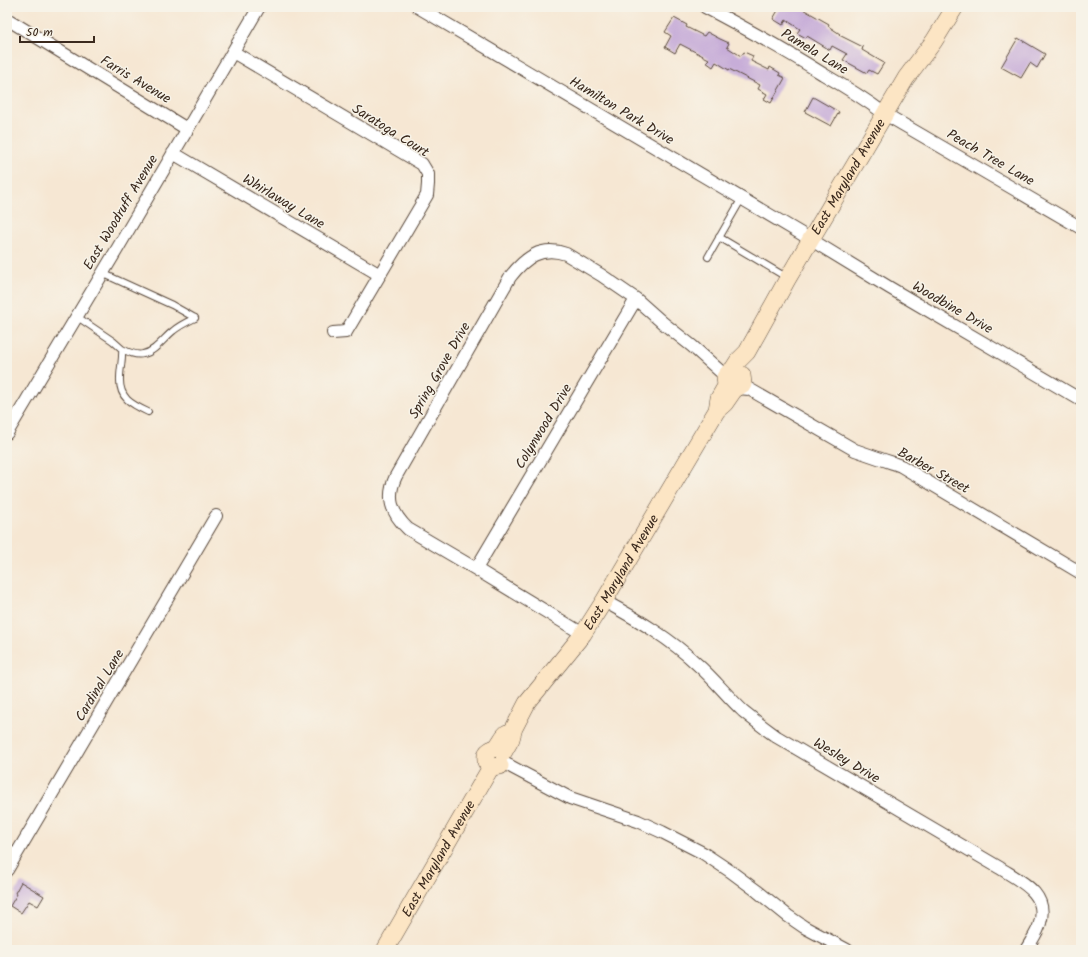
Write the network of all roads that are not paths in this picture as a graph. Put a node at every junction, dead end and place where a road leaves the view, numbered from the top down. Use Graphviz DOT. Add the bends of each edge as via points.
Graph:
graph roads {
  1 [pos="260,7"];
  2 [pos="418,7"];
  3 [pos="705,7"];
  4 [pos="955,7"];
  5 [pos="7,18"];
  6 [pos="233,52"];
  7 [pos="886,114"];
  8 [pos="187,129"];
  9 [pos="173,153"];
  10 [pos="742,198"];
  11 [pos="1081,228"];
  12 [pos="719,237"];
  13 [pos="811,239"];
  14 [pos="708,257"];
  15 [pos="102,273"];
  16 [pos="380,275"];
  17 [pos="788,278"];
  18 [pos="636,299"];
  19 [pos="76,316"];
  20 [pos="333,333"];
  21 [pos="122,349"];
  22 [pos="734,380"];
  23 [pos="1081,400"];
  24 [pos="148,412"];
  25 [pos="7,433"];
  26 [pos="216,516"];
  27 [pos="476,568"];
  28 [pos="1081,573"];
  29 [pos="604,601"];
  30 [pos="583,634"];
  31 [pos="499,758"];
  32 [pos="11,851"];
  33 [pos="7,870"];
  34 [pos="385,950"];
  35 [pos="847,950"];
  36 [pos="1026,950"];
  1 -- 6 [label="street, East Woodruff Avenue"];
  2 -- 10 [label="street, Hamilton Park Drive"];
  3 -- 7 [label="street, Pamela Lane" via="796,57"];
  4 -- 7 [label="street, East Maryland Avenue" via="934,41 906,78"];
  5 -- 8 [label="street, Farris Avenue"];
  6 -- 8 [label="street, East Woodruff Avenue"];
  6 -- 16 [label="street, Saratoga Court" via="422,164 428,174 427,195"];
  7 -- 11 [label="street, Peach Tree Lane"];
  7 -- 13 [label="street, East Maryland Avenue"];
  8 -- 9 [label="street, East Woodruff Avenue"];
  9 -- 15 [label="street, East Woodruff Avenue"];
  9 -- 16 [label="street, Whirlaway Lane"];
  10 -- 12 [label="lane"];
  10 -- 13 [label="street, Hamilton Park Drive"];
  12 -- 14 [label="lane"];
  12 -- 17 [label="lane"];
  13 -- 17 [label="street, East Maryland Avenue"];
  13 -- 23 [label="street, Woodbine Drive"];
  15 -- 19 [label="street, East Woodruff Avenue"];
  15 -- 21 [label="lane" via="195,318 183,323 152,350 143,354"];
  16 -- 20 [label="street, Saratoga Court" via="346,332"];
  17 -- 22 [label="street, East Maryland Avenue" via="747,352 748,360"];
  18 -- 22 [label="street, Spring Grove Drive"];
  18 -- 27 [label="street, Colynwood Drive"];
  18 -- 27 [label="street, Spring Grove Drive" via="602,275 560,252 540,252 519,266 510,277 396,476 391,490 394,512 408,529"];
  19 -- 21 [label="lane"];
  19 -- 25 [label="street, East Woodruff Avenue"];
  21 -- 24 [label="lane" via="120,387 123,395 132,404"];
  22 -- 28 [label="street, Barber Street" via="855,450 901,466"];
  22 -- 29 [label="street, East Maryland Avenue" via="725,403 716,410"];
  26 -- 32 [label="street, Cardinal Lane"];
  27 -- 30 [label="street, Spring Grove Drive"];
  29 -- 30 [label="street, East Maryland Avenue"];
  29 -- 36 [label="street, Wesley Drive" via="651,628 676,646 698,664 756,722 778,737 1030,887 1037,895 1042,911 1041,922"];
  30 -- 31 [label="street, East Maryland Avenue" via="527,703 511,739"];
  31 -- 34 [label="street, East Maryland Avenue"];
  31 -- 35 [label="street" via="570,798 638,821 703,853 804,927"];
  32 -- 33 [label="street, Cardinal Lane"];
}
